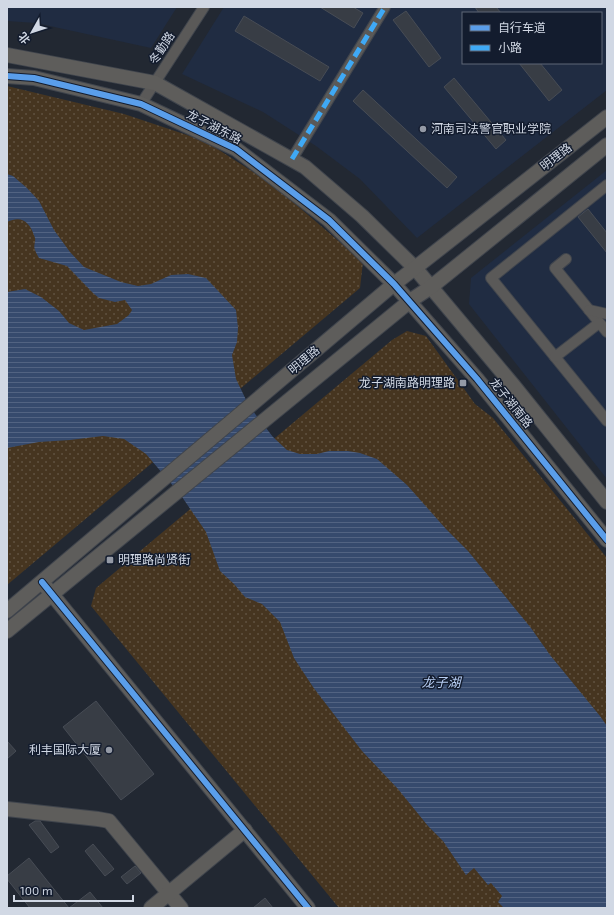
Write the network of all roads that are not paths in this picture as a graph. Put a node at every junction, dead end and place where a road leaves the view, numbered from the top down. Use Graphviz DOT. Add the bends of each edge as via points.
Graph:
graph roads {
  1 [pos="204,7"];
  2 [pos="385,7"];
  3 [pos="7,55"];
  4 [pos="7,76"];
  5 [pos="155,83"];
  6 [pos="141,104"];
  7 [pos="607,117"];
  8 [pos="607,145"];
  9 [pos="292,159"];
  10 [pos="607,185"];
  11 [pos="566,258"];
  12 [pos="415,268"];
  13 [pos="394,284"];
  14 [pos="431,287"];
  15 [pos="410,302"];
  16 [pos="589,310"];
  17 [pos="607,314"];
  18 [pos="599,323"];
  19 [pos="607,332"];
  20 [pos="555,357"];
  21 [pos="607,421"];
  22 [pos="607,502"];
  23 [pos="607,540"];
  24 [pos="42,582"];
  25 [pos="52,594"];
  26 [pos="7,611"];
  27 [pos="7,631"];
  28 [pos="7,810"];
  29 [pos="245,830"];
  30 [pos="169,893"];
  31 [pos="152,908"];
  32 [pos="181,908"];
  33 [pos="308,908"];
  1 -- 5 [label="street, 冬勤路"];
  2 -- 9 [label="street"];
  3 -- 5 [label="street, 龙子湖东路"];
  4 -- 6 [label="street, 龙子湖东路" via="34,78"];
  5 -- 6 [label="street, 冬勤路"];
  5 -- 9 [label="street, 龙子湖东路"];
  6 -- 13 [label="street, 龙子湖东路" via="236,149 329,220"];
  7 -- 12 [label="street, 明理路"];
  8 -- 14 [label="street, 明理路"];
  9 -- 12 [label="street, 龙子湖东路" via="305,167 362,216"];
  10 -- 20 [label="street" via="491,278"];
  11 -- 16 [label="street" via="555,268"];
  12 -- 13 [label="street, 明理路"];
  12 -- 14 [label="street, 龙子湖南路"];
  13 -- 15 [label="street, 龙子湖南路"];
  13 -- 24 [label="street, 明理路"];
  14 -- 15 [label="street, 明理路"];
  14 -- 22 [label="street, 龙子湖南路"];
  15 -- 23 [label="street, 龙子湖南路" via="478,379"];
  15 -- 25 [label="street, 明理路"];
  16 -- 17 [label="street"];
  16 -- 18 [label="street"];
  18 -- 19 [label="street"];
  18 -- 20 [label="street"];
  20 -- 21 [label="street"];
  24 -- 25 [label="street"];
  24 -- 26 [label="street, 明理路"];
  25 -- 27 [label="street, 明理路"];
  25 -- 29 [label="street"];
  28 -- 30 [label="street" via="109,821"];
  29 -- 30 [label="street"];
  29 -- 33 [label="street"];
  30 -- 31 [label="street"];
  30 -- 32 [label="street"];
}
